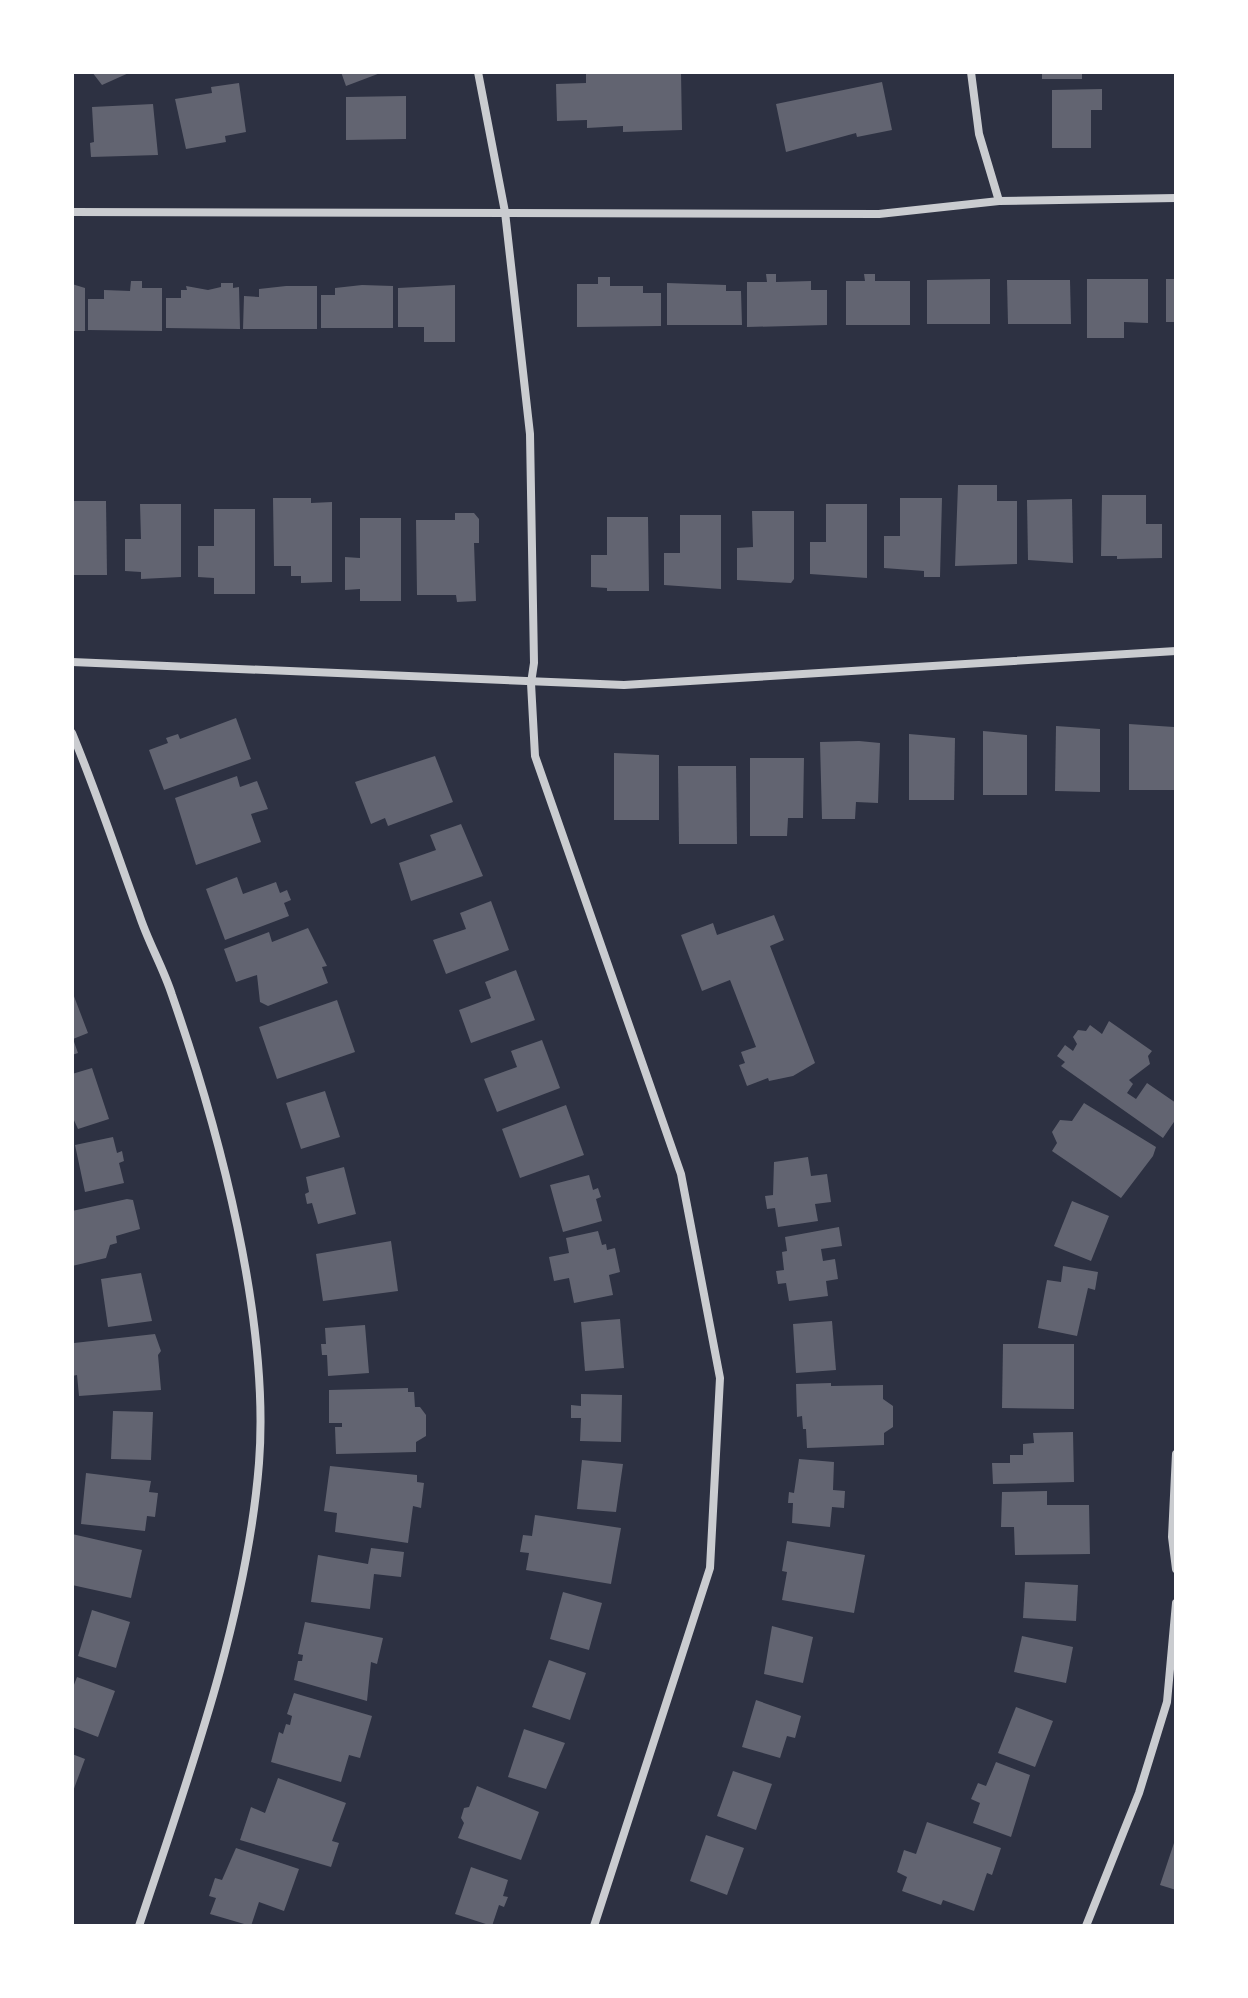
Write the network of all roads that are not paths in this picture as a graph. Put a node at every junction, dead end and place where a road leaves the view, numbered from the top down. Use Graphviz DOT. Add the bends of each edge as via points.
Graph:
graph roads {
  1 [pos="478,72"];
  2 [pos="971,72"];
  3 [pos="1176,198"];
  4 [pos="999,201"];
  5 [pos="72,212"];
  6 [pos="505,212"];
  7 [pos="1176,651"];
  8 [pos="72,662"];
  9 [pos="531,683"];
  10 [pos="72,733"];
  11 [pos="1176,1454"];
  12 [pos="1176,1569"];
  13 [pos="1176,1603"];
  14 [pos="139,1926"];
  15 [pos="594,1926"];
  16 [pos="1086,1926"];
  1 -- 6 [label="street"];
  2 -- 4 [label="street" via="979,134"];
  3 -- 4 [label="street"];
  4 -- 6 [label="street" via="879,214"];
  5 -- 6 [label="street"];
  6 -- 9 [label="street" via="530,434"];
  7 -- 9 [label="street" via="808,676 624,685"];
  8 -- 9 [label="street"];
  9 -- 15 [label="street" via="535,756 681,1174 720,1378 710,1568"];
  10 -- 14 [label="street" via="172,993 208,1105 249,1299 261,1408 253,1516 232,1615 189,1773"];
  11 -- 12 [label="street"];
  13 -- 16 [label="street" via="1167,1702 1139,1793"];
}
